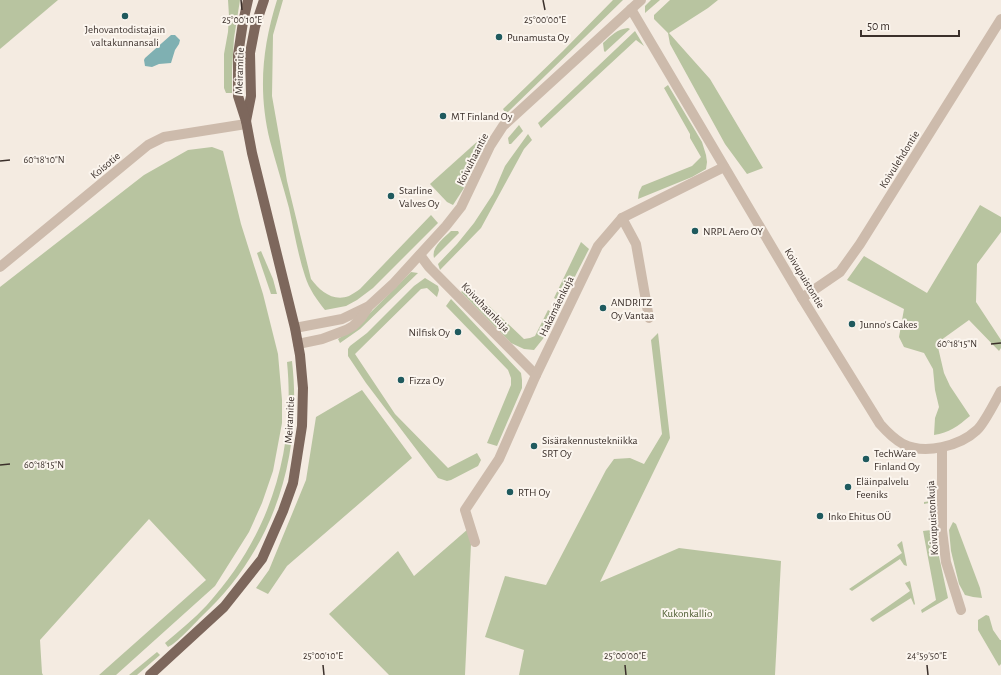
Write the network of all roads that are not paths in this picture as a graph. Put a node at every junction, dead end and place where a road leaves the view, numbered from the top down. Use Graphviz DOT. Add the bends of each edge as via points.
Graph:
graph roads {
  1 [pos="248,0"];
  2 [pos="264,0"];
  3 [pos="641,0"];
  4 [pos="631,9"];
  5 [pos="1001,19"];
  6 [pos="246,122"];
  7 [pos="724,167"];
  8 [pos="622,218"];
  9 [pos="420,255"];
  10 [pos="0,267"];
  11 [pos="802,298"];
  12 [pos="369,306"];
  13 [pos="649,318"];
  14 [pos="296,328"];
  15 [pos="298,344"];
  16 [pos="536,375"];
  17 [pos="1001,391"];
  18 [pos="942,448"];
  19 [pos="475,542"];
  20 [pos="962,610"];
  21 [pos="150,675"];
  1 -- 6 [label="main road, Meiramitie" via="238,55 238,96"];
  2 -- 6 [label="main road, Meiramitie" via="250,53 251,96"];
  3 -- 4 [label="street, Koivuhaantie"];
  4 -- 7 [label="street, Koivupuistontie"];
  4 -- 9 [label="street, Koivuhaantie" via="503,126 490,146 461,207"];
  5 -- 11 [label="street, Koivulehdontie" via="856,250 840,272"];
  6 -- 10 [label="street, Koisotie" via="164,137 148,145"];
  6 -- 14 [label="main road, Meiramitie"];
  7 -- 8 [label="street, Hakamäenkuja"];
  7 -- 11 [label="street, Koivupuistontie"];
  8 -- 13 [label="street" via="636,244"];
  8 -- 16 [label="street, Hakamäenkuja" via="598,246"];
  9 -- 12 [label="street, Koivuhaantie"];
  9 -- 16 [label="street, Koivuhaankuja"];
  11 -- 18 [label="street, Koivupuistontie" via="880,424 892,437 904,445 922,450"];
  12 -- 14 [label="street, Koivuhaantie" via="342,319"];
  12 -- 15 [label="street, Koivuhaantie" via="361,318 346,330"];
  14 -- 15 [label="main road, Meiramitie"];
  15 -- 21 [label="main road, Meiramitie" via="303,388 298,454 293,483 262,559 224,608"];
  16 -- 19 [label="street, Hakamäenkuja" via="499,459 465,510"];
  17 -- 18 [label="street, Koivupuistontie" via="978,430"];
  18 -- 20 [label="street, Koivupuistonkuja" via="943,538 946,562"];
}
